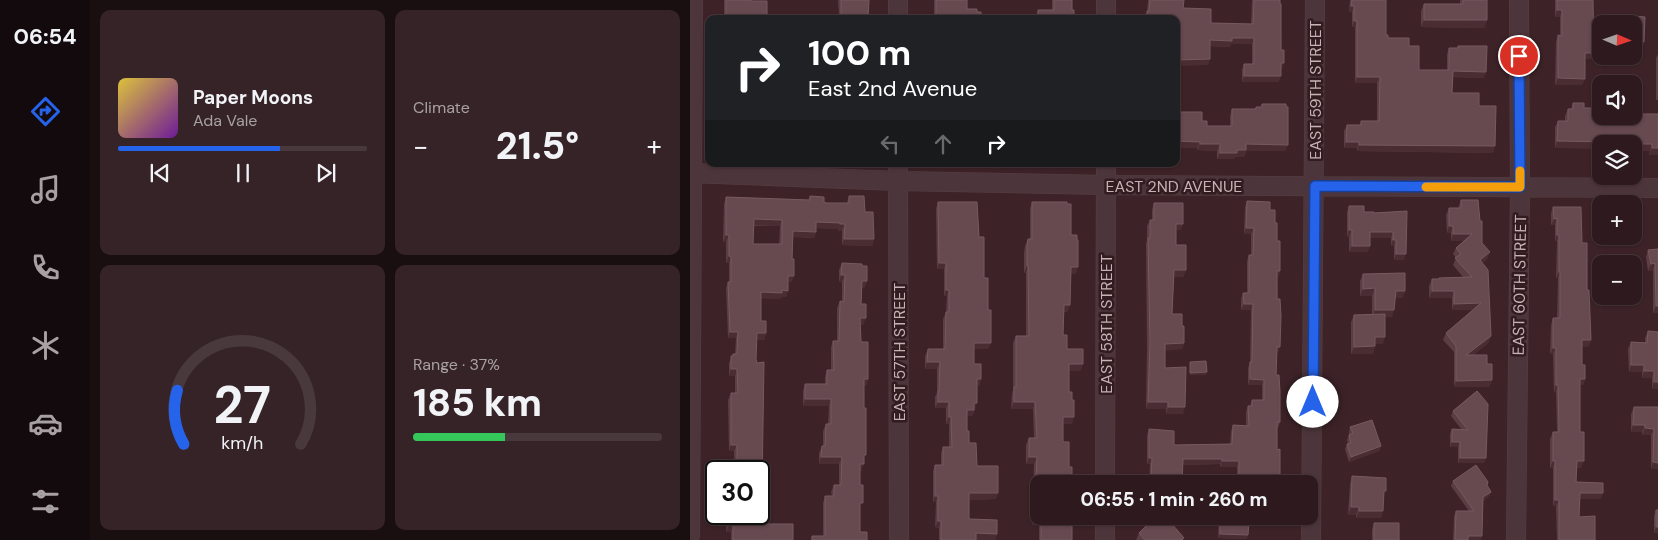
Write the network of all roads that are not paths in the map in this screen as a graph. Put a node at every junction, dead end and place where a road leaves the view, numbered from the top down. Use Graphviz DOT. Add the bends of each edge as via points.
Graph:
graph roads {
  1 [pos="693,0"];
  2 [pos="898,0"];
  3 [pos="1106,0"];
  4 [pos="1315,0"];
  5 [pos="1519,0"];
  6 [pos="898,15"];
  7 [pos="1106,15"];
  8 [pos="1106,167"];
  9 [pos="898,172"];
  10 [pos="691,173"];
  11 [pos="1107,185"];
  12 [pos="1315,186"];
  13 [pos="1520,187"];
  14 [pos="1658,188"];
  15 [pos="1105,475"];
  16 [pos="1105,525"];
  17 [pos="690,535"];
  18 [pos="899,540"];
  19 [pos="1105,540"];
  20 [pos="1312,540"];
  21 [pos="1516,540"];
  1 -- 10 [label="street"];
  2 -- 6 [label="street"];
  3 -- 7 [label="street"];
  4 -- 12 [label="street, EAST 59TH STREET"];
  5 -- 13 [label="street, EAST 60TH STREET"];
  8 -- 11 [label="street, EAST 58TH STREET"];
  9 -- 10 [label="street, EAST 2ND AVENUE"];
  9 -- 11 [label="street, EAST 2ND AVENUE"];
  9 -- 18 [label="street, EAST 57TH STREET"];
  10 -- 17 [label="street"];
  11 -- 12 [label="street, EAST 2ND AVENUE"];
  11 -- 15 [label="street, EAST 58TH STREET"];
  12 -- 13 [label="street, EAST 2ND AVENUE"];
  12 -- 20 [label="street, EAST 59TH STREET"];
  13 -- 14 [label="street, EAST 2ND AVENUE"];
  13 -- 21 [label="street, EAST 60TH STREET"];
  16 -- 19 [label="street"];
}
